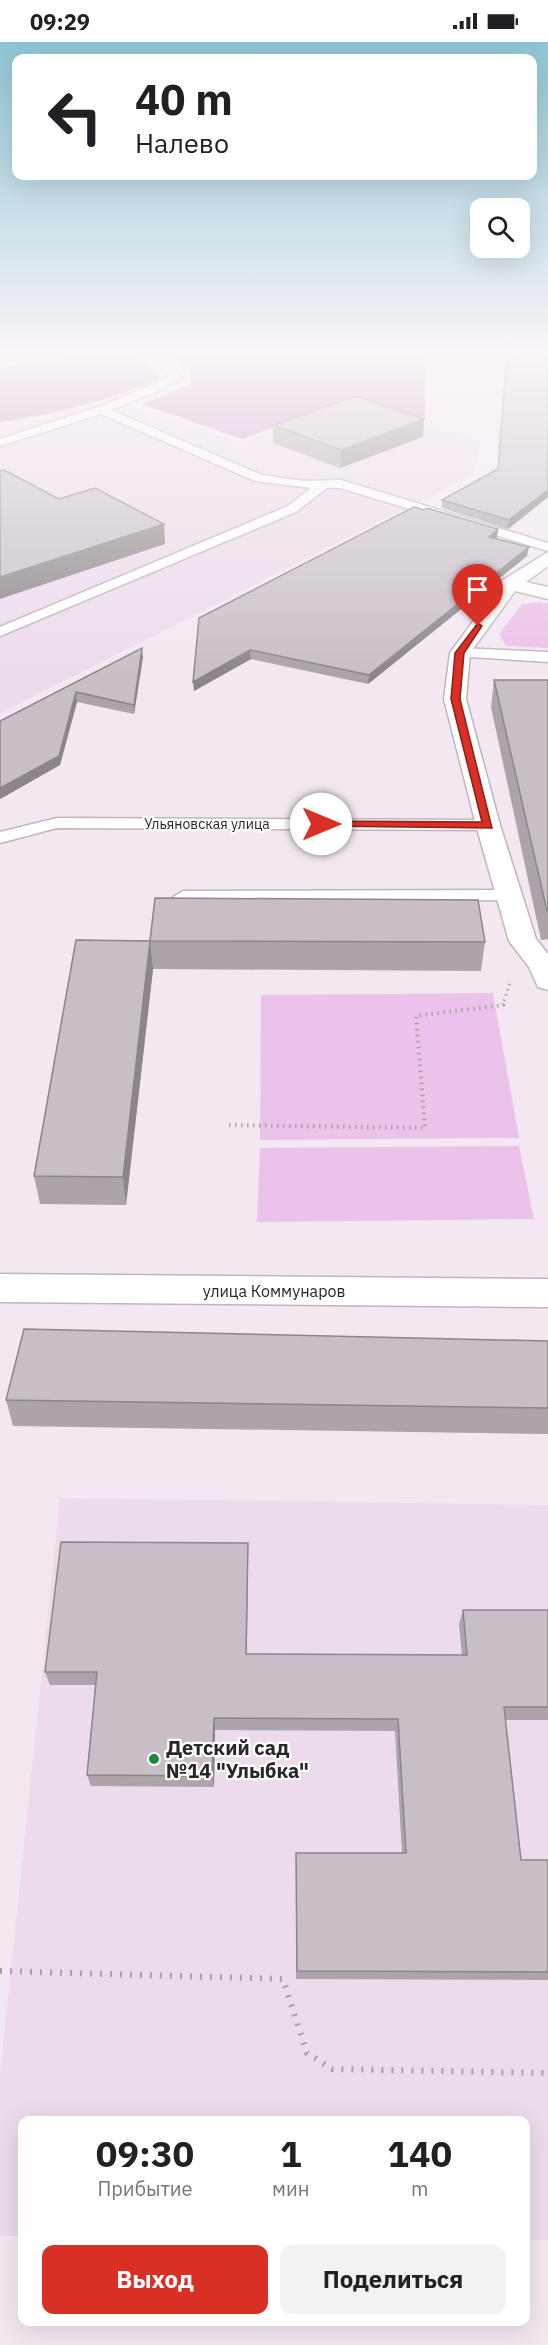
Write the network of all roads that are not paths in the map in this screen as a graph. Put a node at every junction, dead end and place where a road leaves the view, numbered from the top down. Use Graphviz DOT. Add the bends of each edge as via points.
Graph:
graph roads {
  1 [pos="218,460"];
  2 [pos="323,484"];
  3 [pos="548,547"];
  4 [pos="548,558"];
  5 [pos="510,584"];
  6 [pos="548,593"];
  7 [pos="0,632"];
  8 [pos="460,653"];
  9 [pos="548,657"];
  10 [pos="488,825"];
  11 [pos="0,838"];
  12 [pos="510,896"];
  13 [pos="183,897"];
  14 [pos="548,981"];
  15 [pos="0,1288"];
  16 [pos="548,1293"];
  1 -- 2 [label="lane" via="259,478"];
  2 -- 3 [label="lane" via="341,484"];
  2 -- 7 [label="lane" via="292,509"];
  4 -- 5 [label="street"];
  5 -- 6 [label="street"];
  5 -- 8 [label="street"];
  8 -- 9 [label="lane"];
  8 -- 10 [label="street" via="455,699"];
  10 -- 11 [label="lane, Ульяновская улица" via="57,823"];
  10 -- 12 [label="street"];
  12 -- 13 [label="lane"];
  12 -- 14 [label="street" via="523,941 542,965"];
  15 -- 16 [label="street, улица Коммунаров"];
}
